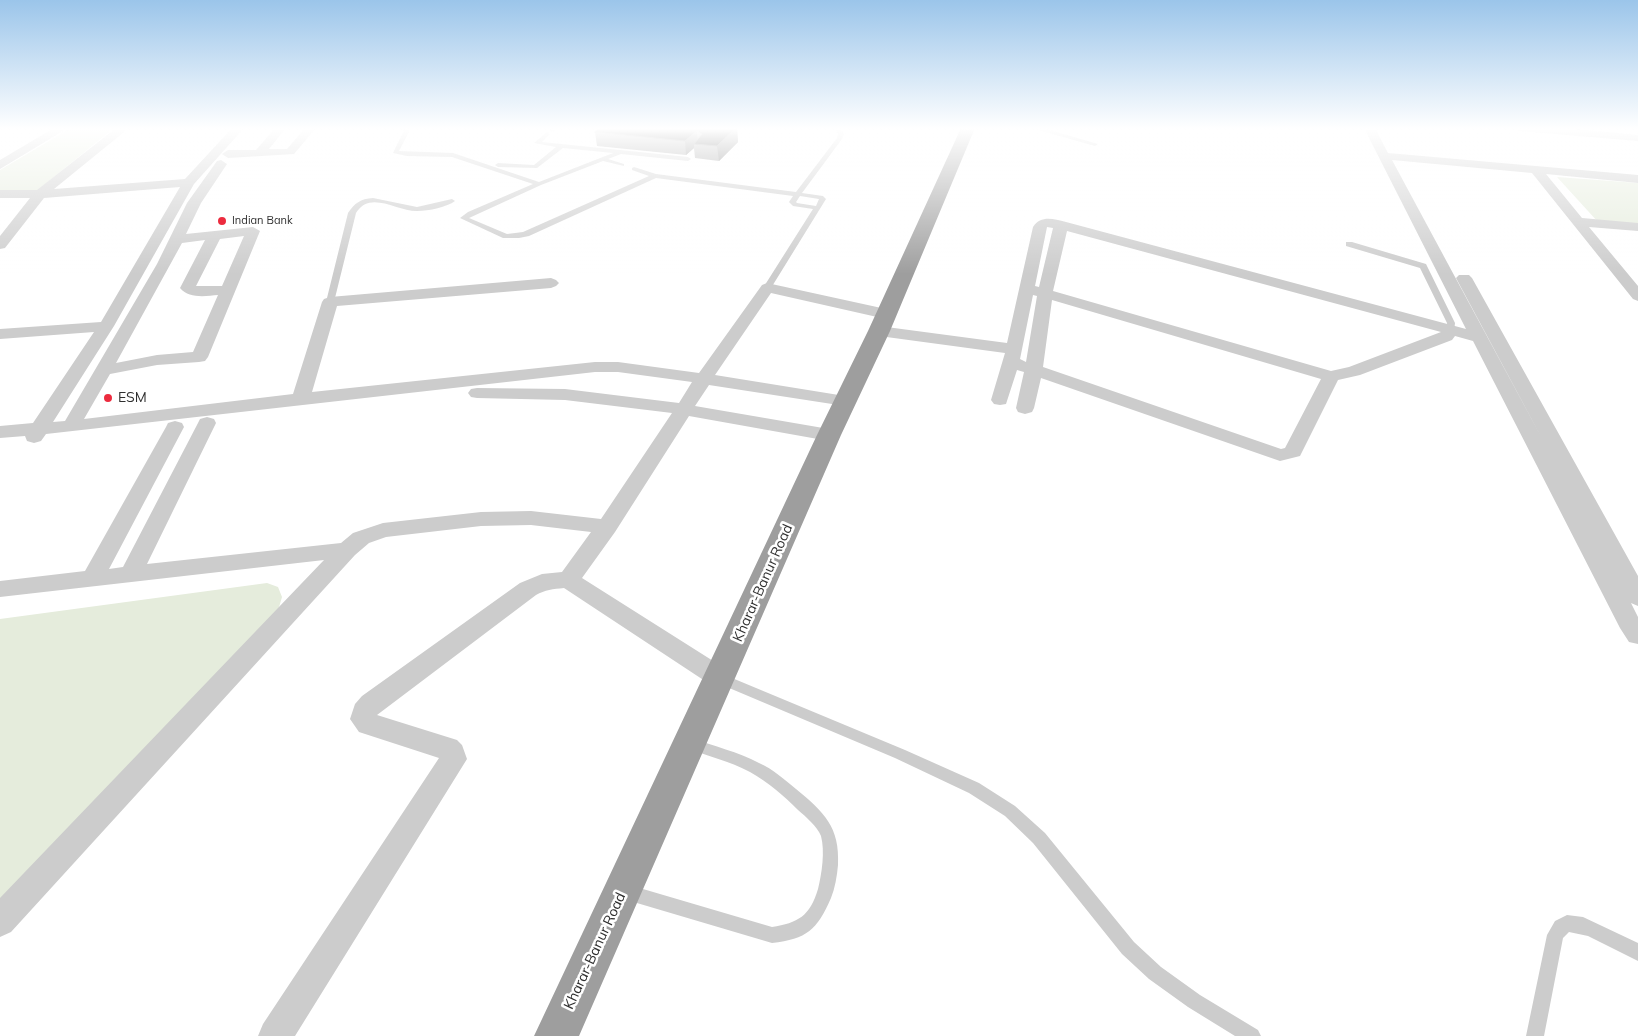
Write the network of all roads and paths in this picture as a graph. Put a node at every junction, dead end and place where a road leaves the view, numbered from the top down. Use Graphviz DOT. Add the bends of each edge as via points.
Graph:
graph roads {
  1 [pos="62,176"];
  2 [pos="194,176"];
  3 [pos="212,176"];
  4 [pos="517,176"];
  5 [pos="558,176"];
  6 [pos="656,176"];
  7 [pos="661,176"];
  8 [pos="811,176"];
  9 [pos="947,176"];
  10 [pos="1401,176"];
  11 [pos="1403,176"];
  12 [pos="1541,176"];
  13 [pos="1608,176"];
  14 [pos="671,177"];
  15 [pos="1638,179"];
  16 [pos="189,182"];
  17 [pos="539,184"];
  18 [pos="798,193"];
  19 [pos="0,194"];
  20 [pos="40,194"];
  21 [pos="452,201"];
  22 [pos="818,208"];
  23 [pos="1577,222"];
  24 [pos="1062,225"];
  25 [pos="1638,227"];
  26 [pos="215,234"];
  27 [pos="177,239"];
  28 [pos="0,244"];
  29 [pos="1350,244"];
  30 [pos="551,283"];
  31 [pos="1633,283"];
  32 [pos="767,288"];
  33 [pos="1027,288"];
  34 [pos="228,290"];
  35 [pos="1046,293"];
  36 [pos="1638,296"];
  37 [pos="330,302"];
  38 [pos="882,322"];
  39 [pos="106,326"];
  40 [pos="1451,330"];
  41 [pos="0,334"];
  42 [pos="1478,337"];
  43 [pos="1012,356"];
  44 [pos="1034,369"];
  45 [pos="104,370"];
  46 [pos="1331,376"];
  47 [pos="704,378"];
  48 [pos="301,398"];
  49 [pos="1000,400"];
  50 [pos="845,401"];
  51 [pos="1025,408"];
  52 [pos="683,410"];
  53 [pos="207,423"];
  54 [pos="71,426"];
  55 [pos="175,427"];
  56 [pos="0,432"];
  57 [pos="829,435"];
  58 [pos="35,436"];
  59 [pos="1530,436"];
  60 [pos="1551,439"];
  61 [pos="0,445"];
  62 [pos="607,526"];
  63 [pos="347,550"];
  64 [pos="130,575"];
  65 [pos="92,579"];
  66 [pos="568,580"];
  67 [pos="0,589"];
  68 [pos="1638,597"];
  69 [pos="1638,635"];
  70 [pos="720,678"];
  71 [pos="690,744"];
  72 [pos="622,890"];
  73 [pos="0,921"];
  74 [pos="1638,952"];
  75 [pos="275,1036"];
  76 [pos="556,1036"];
  77 [pos="1252,1036"];
  78 [pos="1535,1036"];
  1 -- 20 [label="street"];
  2 -- 16 [label="street"];
  3 -- 27 [label="street" via="194,203"];
  4 -- 17 [label="lane"];
  5 -- 17 [label="lane"];
  6 -- 17 [label="lane" via="518,236 506,236 464,218"];
  7 -- 14 [label="lane"];
  8 -- 18 [label="lane"];
  9 -- 38 [label="highway, Kharar-Banur Road"];
  10 -- 42 [label="street"];
  11 -- 60 [label="street"];
  12 -- 23 [label="street"];
  13 -- 15 [label="street"];
  14 -- 18 [label="lane"];
  16 -- 20 [label="street"];
  16 -- 39 [label="street"];
  18 -- 22 [label="lane" via="823,199"];
  18 -- 22 [label="lane" via="793,203"];
  19 -- 20 [label="street"];
  20 -- 28 [label="street"];
  21 -- 37 [label="lane" via="419,209 380,200 356,206"];
  22 -- 32 [label="lane"];
  23 -- 25 [label="street"];
  23 -- 31 [label="street"];
  24 -- 33 [label="street" via="1040,225"];
  24 -- 35 [label="street"];
  24 -- 40 [label="street"];
  26 -- 27 [label="street"];
  26 -- 34 [label="street" via="188,288 197,292"];
  26 -- 34 [label="street" via="253,231"];
  27 -- 45 [label="street"];
  29 -- 40 [label="lane" via="1422,266 1451,323"];
  30 -- 37 [label="street"];
  31 -- 36 [label="street"];
  32 -- 38 [label="street"];
  32 -- 47 [label="street"];
  33 -- 35 [label="street"];
  33 -- 43 [label="street"];
  34 -- 45 [label="street" via="199,357 157,360"];
  35 -- 44 [label="street"];
  35 -- 46 [label="street"];
  37 -- 48 [label="street"];
  38 -- 43 [label="street"];
  38 -- 50 [label="highway, Kharar-Banur Road"];
  39 -- 41 [label="street"];
  39 -- 58 [label="street"];
  40 -- 42 [label="street"];
  40 -- 46 [label="street" via="1446,336 1354,372"];
  42 -- 59 [label="street"];
  43 -- 44 [label="street"];
  43 -- 49 [label="street"];
  44 -- 46 [label="street" via="1280,455 1293,452"];
  44 -- 51 [label="street"];
  45 -- 54 [label="street"];
  47 -- 48 [label="street" via="595,367"];
  47 -- 50 [label="street"];
  47 -- 52 [label="street"];
  48 -- 54 [label="street"];
  50 -- 57 [label="highway, Kharar-Banur Road"];
  52 -- 53 [label="street" via="558,394 508,392"];
  52 -- 57 [label="street"];
  52 -- 62 [label="street"];
  53 -- 55 [label="street"];
  53 -- 64 [label="street"];
  54 -- 58 [label="street"];
  55 -- 58 [label="street"];
  55 -- 65 [label="street"];
  56 -- 58 [label="street"];
  57 -- 70 [label="highway, Kharar-Banur Road"];
  58 -- 61 [label="street"];
  59 -- 60 [label="street"];
  59 -- 69 [label="street"];
  60 -- 68 [label="street"];
  62 -- 63 [label="street" via="531,518 480,520 383,530 361,538"];
  62 -- 66 [label="street"];
  63 -- 64 [label="street"];
  63 -- 73 [label="street"];
  64 -- 65 [label="street"];
  65 -- 67 [label="street"];
  66 -- 70 [label="street"];
  66 -- 75 [label="street" via="550,580 528,589 364,712 363,719 368,724 447,748 453,759"];
  70 -- 71 [label="highway, Kharar-Banur Road"];
  70 -- 77 [label="lane" via="908,757 974,788 1010,811 1039,838 1128,948 1178,990"];
  71 -- 72 [label="highway, Kharar-Banur Road"];
  71 -- 72 [label="lane" via="756,768 807,807 827,830 831,848 826,891 815,917 795,932 772,936"];
  72 -- 76 [label="highway, Kharar-Banur Road"];
  74 -- 78 [label="lane" via="1582,924 1570,922 1561,926 1554,935"];
}
